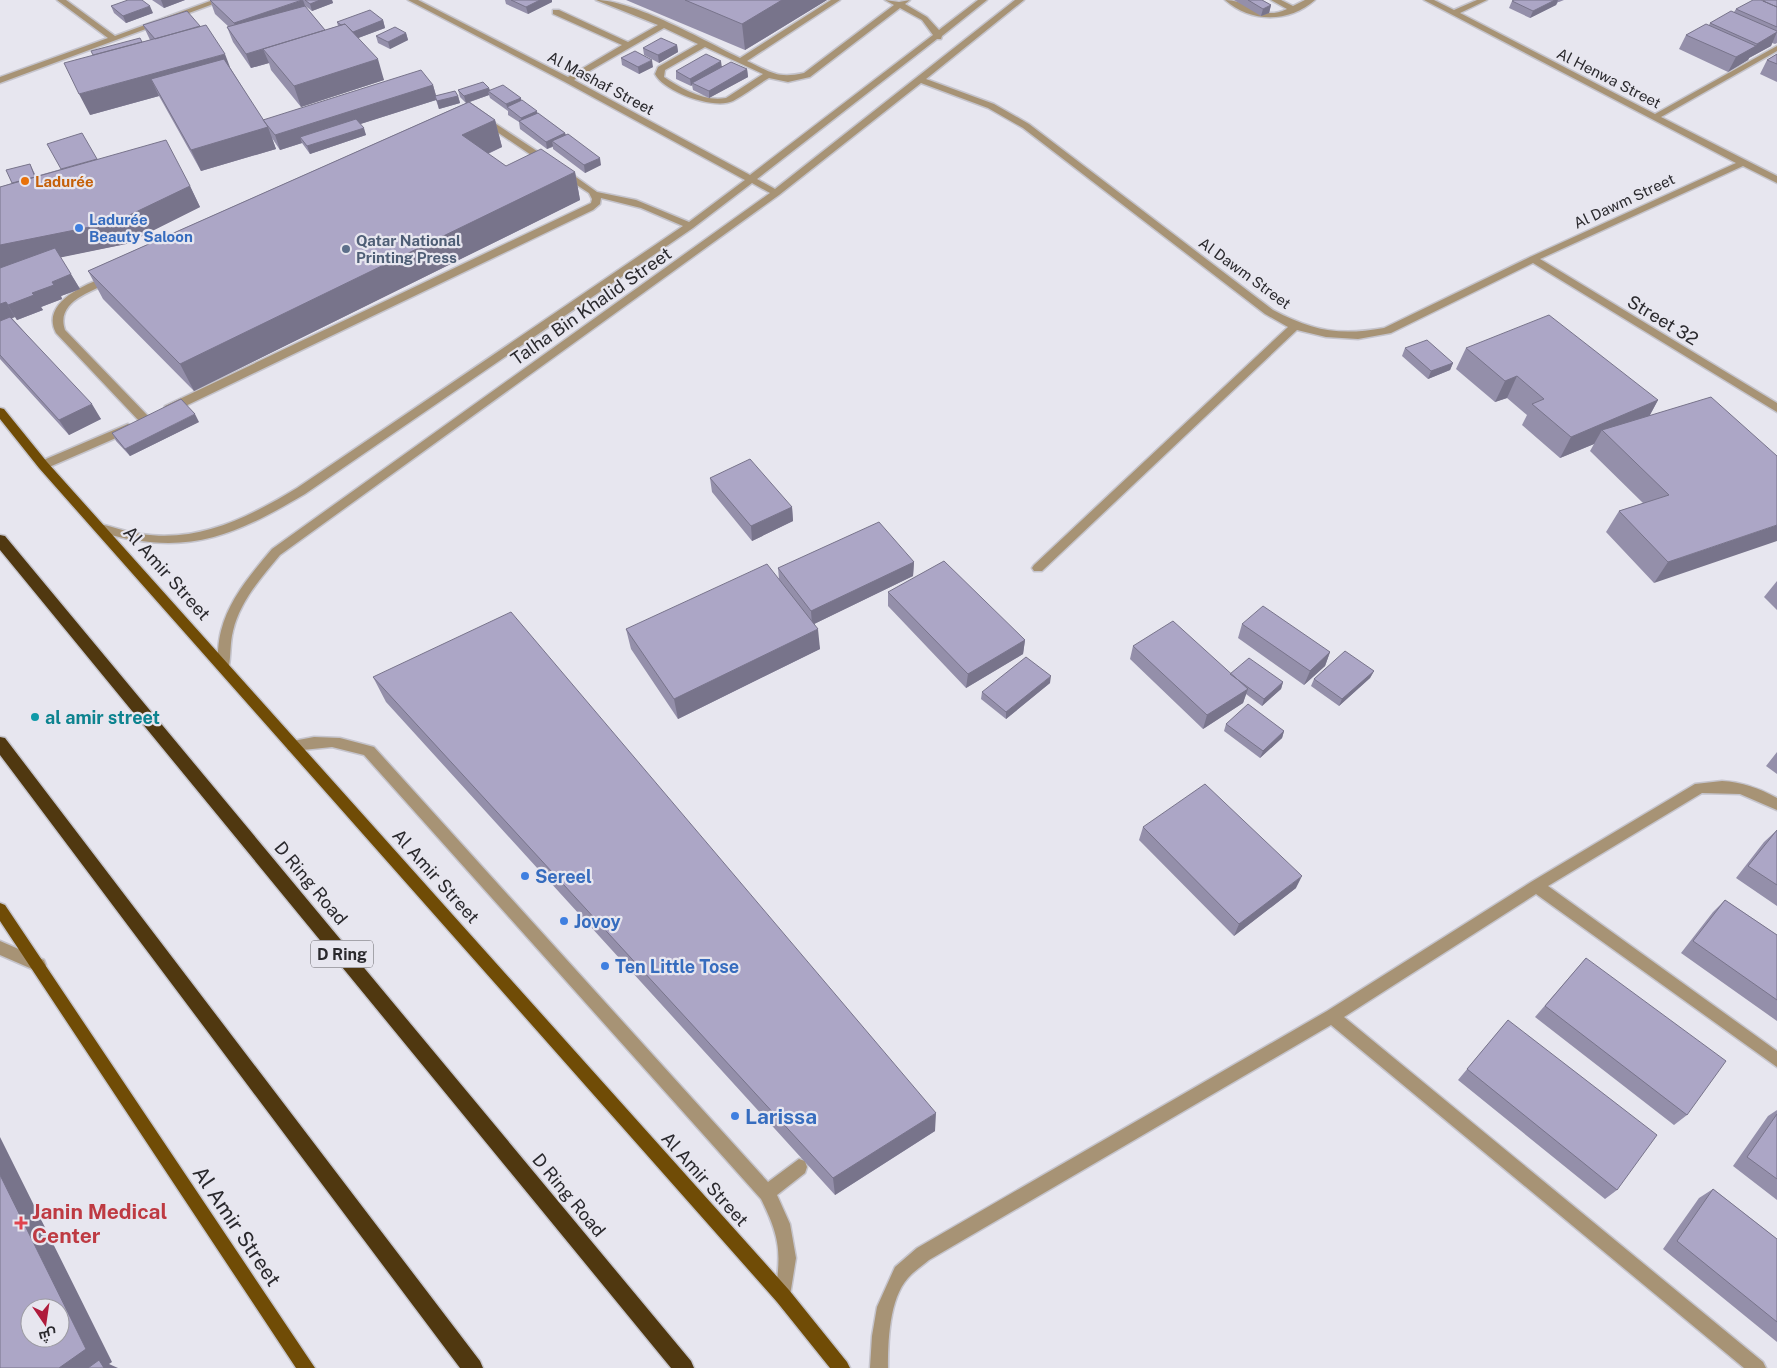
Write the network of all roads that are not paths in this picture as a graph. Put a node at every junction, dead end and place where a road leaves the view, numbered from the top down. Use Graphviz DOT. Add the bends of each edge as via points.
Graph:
graph roads {
  1 [pos="60,0"];
  2 [pos="220,0"];
  3 [pos="412,0"];
  4 [pos="600,0"];
  5 [pos="836,0"];
  6 [pos="889,0"];
  7 [pos="983,0"];
  8 [pos="1020,0"];
  9 [pos="1229,0"];
  10 [pos="1276,0"];
  11 [pos="1311,0"];
  12 [pos="1428,0"];
  13 [pos="1483,0"];
  14 [pos="903,2"];
  15 [pos="1293,9"];
  16 [pos="556,12"];
  17 [pos="1454,13"];
  18 [pos="664,25"];
  19 [pos="938,36"];
  20 [pos="114,39"];
  21 [pos="704,44"];
  22 [pos="628,45"];
  23 [pos="1777,48"];
  24 [pos="742,61"];
  25 [pos="769,74"];
  26 [pos="0,80"];
  27 [pos="568,80"];
  28 [pos="921,80"];
  29 [pos="472,114"];
  30 [pos="1655,117"];
  31 [pos="1743,163"];
  32 [pos="752,180"];
  33 [pos="1777,180"];
  34 [pos="776,193"];
  35 [pos="596,195"];
  36 [pos="690,226"];
  37 [pos="1533,260"];
  38 [pos="122,273"];
  39 [pos="1295,326"];
  40 [pos="1777,408"];
  41 [pos="0,412"];
  42 [pos="154,416"];
  43 [pos="43,465"];
  44 [pos="100,528"];
  45 [pos="0,540"];
  46 [pos="1038,568"];
  47 [pos="223,666"];
  48 [pos="0,743"];
  49 [pos="293,746"];
  50 [pos="1777,804"];
  51 [pos="1536,886"];
  52 [pos="0,909"];
  53 [pos="0,948"];
  54 [pos="38,965"];
  55 [pos="1332,1016"];
  56 [pos="1777,1060"];
  57 [pos="799,1168"];
  58 [pos="767,1193"];
  59 [pos="783,1296"];
  60 [pos="306,1368"];
  61 [pos="473,1368"];
  62 [pos="684,1368"];
  63 [pos="841,1368"];
  64 [pos="879,1368"];
  65 [pos="1757,1368"];
  1 -- 20 [label="street"];
  2 -- 20 [label="street"];
  3 -- 27 [label="street, Al Mashaf Street"];
  4 -- 18 [label="street"];
  5 -- 24 [label="street"];
  6 -- 14 [label="street"];
  7 -- 19 [label="street, Talha Bin Khalid Street"];
  8 -- 28 [label="street, Talha Bin Khalid Street"];
  9 -- 15 [label="street" via="1262,17 1279,16"];
  10 -- 15 [label="street"];
  11 -- 15 [label="street"];
  12 -- 17 [label="street, Al Henwa Street"];
  13 -- 17 [label="street"];
  14 -- 19 [label="street" via="930,22"];
  14 -- 25 [label="street" via="807,75 788,79"];
  16 -- 22 [label="street"];
  17 -- 30 [label="street, Al Henwa Street"];
  18 -- 21 [label="street"];
  18 -- 22 [label="street"];
  19 -- 32 [label="street, Talha Bin Khalid Street"];
  20 -- 26 [label="street"];
  21 -- 24 [label="street"];
  21 -- 25 [label="street" via="661,69 661,78 706,101 722,103"];
  22 -- 27 [label="street"];
  23 -- 30 [label="street"];
  24 -- 25 [label="street"];
  27 -- 32 [label="street, Al Mashaf Street"];
  28 -- 34 [label="street, Talha Bin Khalid Street"];
  28 -- 39 [label="street, Al Dawm Street" via="991,106 1026,126 1269,312"];
  29 -- 35 [label="street" via="480,116"];
  30 -- 31 [label="street, Al Henwa Street"];
  31 -- 33 [label="street, Al Henwa Street"];
  31 -- 37 [label="street, Al Dawm Street"];
  32 -- 34 [label="street, Al Mashaf Street"];
  32 -- 36 [label="street, Talha Bin Khalid Street"];
  34 -- 47 [label="street, Talha Bin Khalid Street" via="276,552 238,603 227,627"];
  35 -- 36 [label="street" via="640,203"];
  35 -- 42 [label="street" via="595,204 590,208"];
  36 -- 44 [label="street, Talha Bin Khalid Street" via="301,491 256,518 215,534 175,540 143,538"];
  37 -- 39 [label="street, Al Dawm Street" via="1387,331 1350,336"];
  37 -- 40 [label="street, Street 32"];
  38 -- 42 [label="street" via="69,299 61,307 57,325"];
  39 -- 46 [label="street"];
  41 -- 43 [label="main road, Al Amir Street"];
  42 -- 43 [label="street"];
  43 -- 44 [label="main road, Al Amir Street"];
  44 -- 47 [label="main road, Al Amir Street"];
  45 -- 62 [label="highway, D Ring Road / D Ring"];
  47 -- 49 [label="main road, Al Amir Street"];
  48 -- 61 [label="highway"];
  49 -- 58 [label="street" via="320,741 347,743 369,751"];
  49 -- 59 [label="main road, Al Amir Street"];
  50 -- 51 [label="street" via="1758,793 1730,785 1700,788"];
  51 -- 55 [label="street"];
  51 -- 56 [label="street"];
  52 -- 54 [label="main road, Al Amir Street"];
  53 -- 54 [label="street"];
  54 -- 60 [label="main road, Al Amir Street"];
  55 -- 64 [label="street" via="922,1254 901,1273 885,1307"];
  55 -- 65 [label="street"];
  57 -- 58 [label="street"];
  58 -- 59 [label="street" via="782,1224 788,1258"];
  59 -- 63 [label="main road, Al Amir Street"];
}
